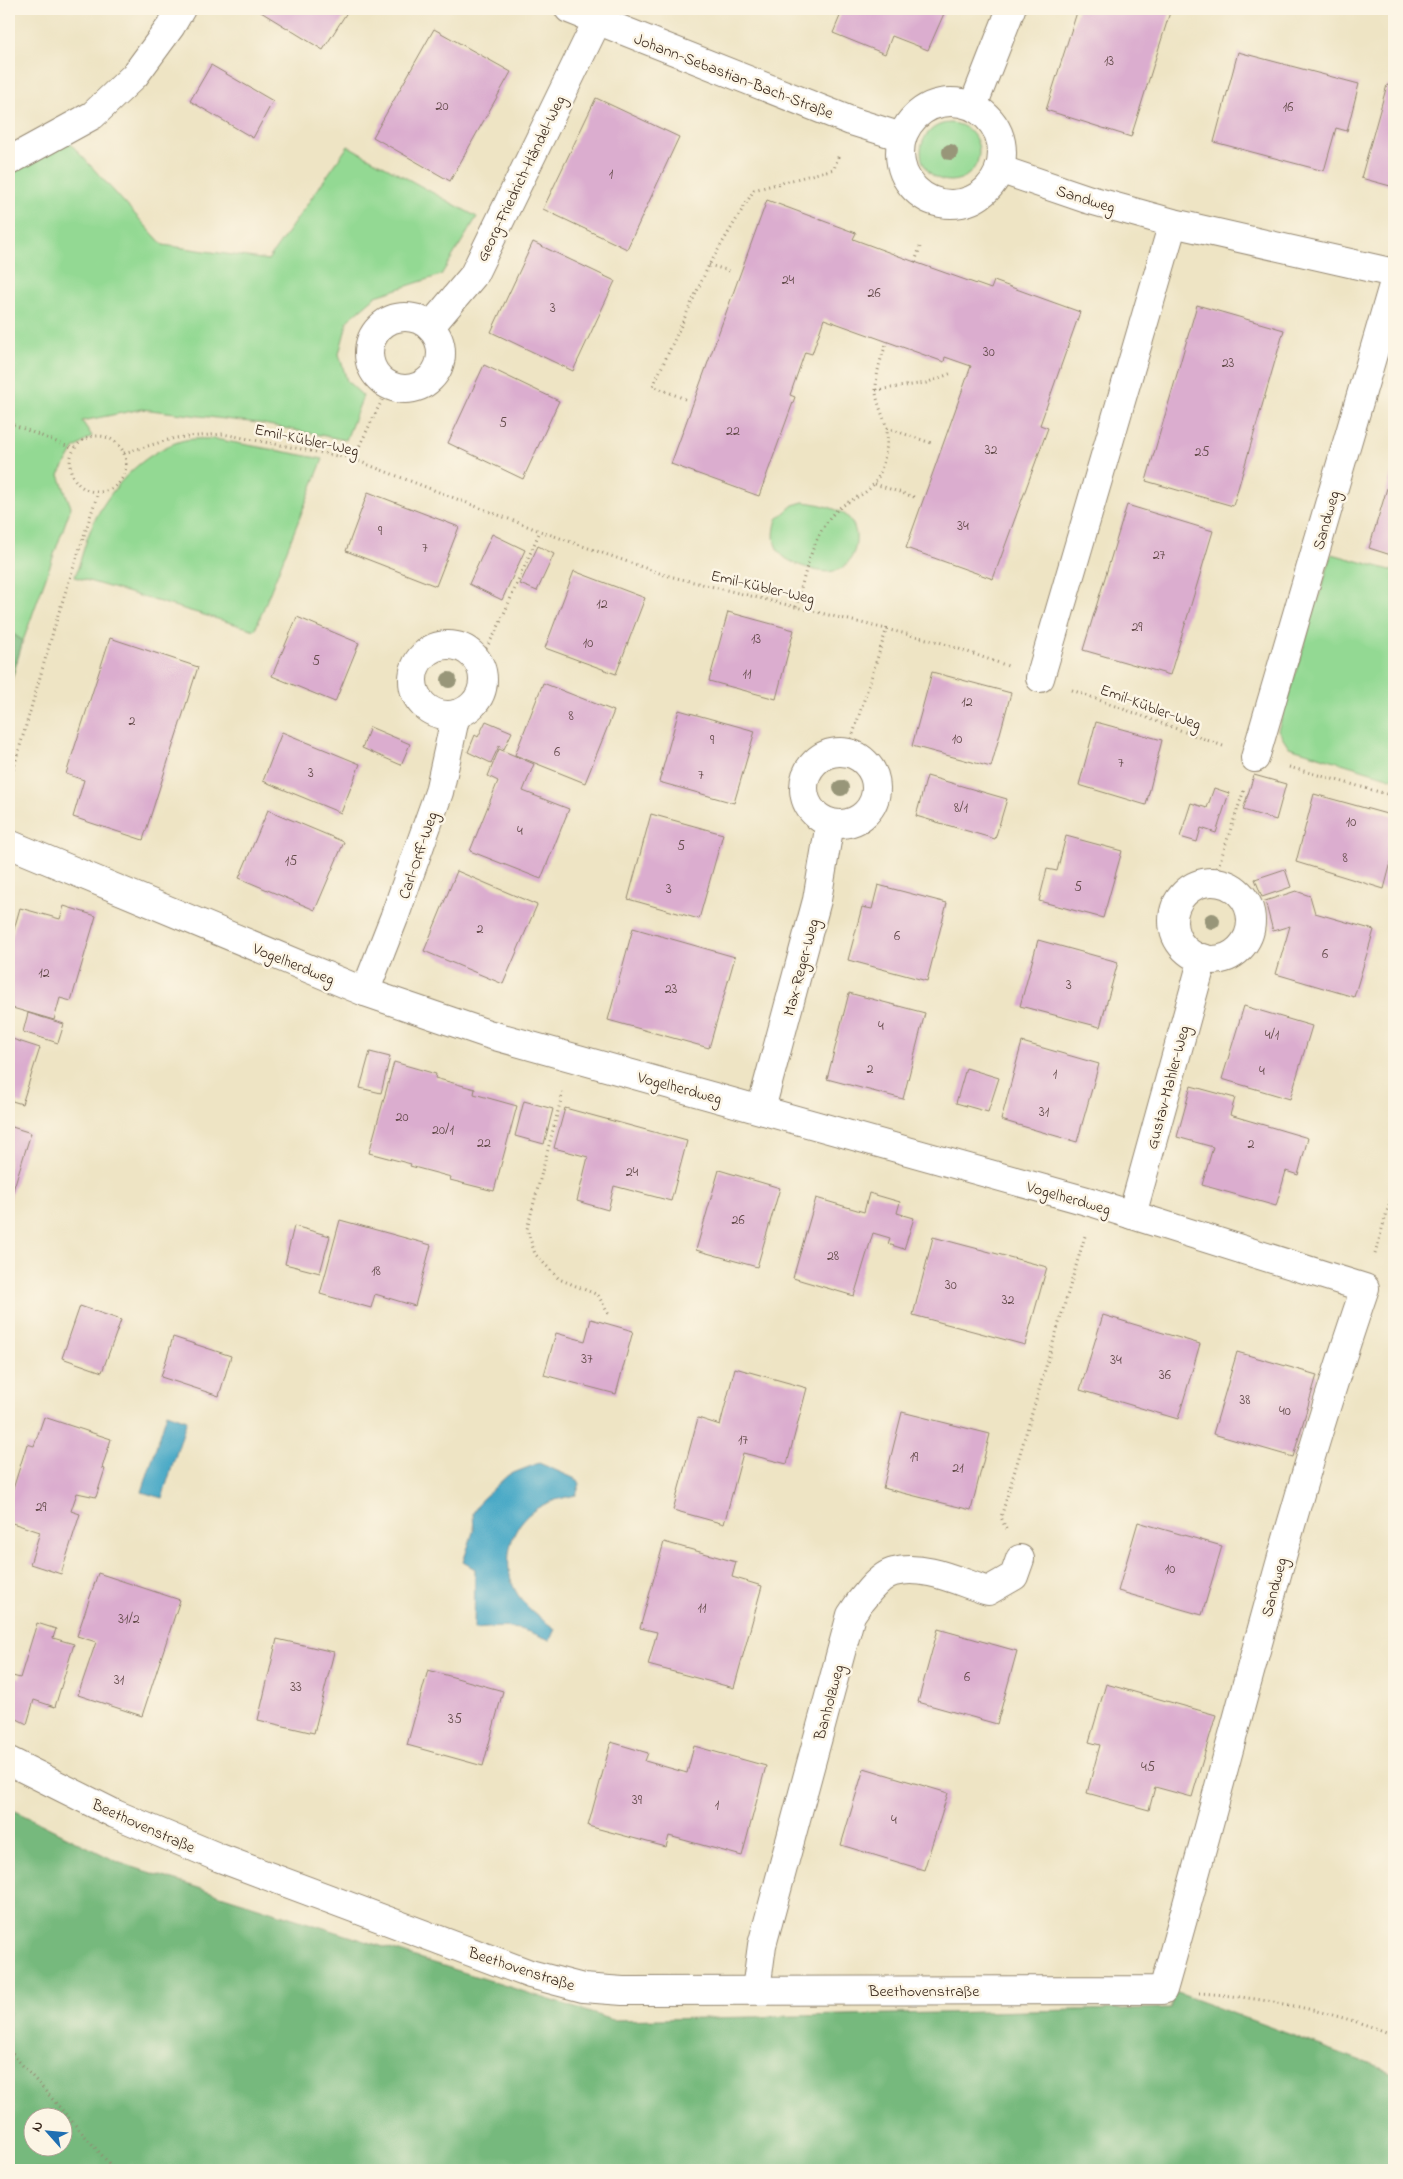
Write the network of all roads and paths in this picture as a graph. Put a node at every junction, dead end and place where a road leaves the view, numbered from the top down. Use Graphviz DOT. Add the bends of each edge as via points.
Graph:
graph roads {
  1 [pos="181,9"];
  2 [pos="569,9"];
  3 [pos="1011,9"];
  4 [pos="600,15"];
  5 [pos="973,106"];
  6 [pos="851,121"];
  7 [pos="902,137"];
  8 [pos="9,161"];
  9 [pos="999,169"];
  10 [pos="1173,223"];
  11 [pos="920,247"];
  12 [pos="915,262"];
  13 [pos="709,265"];
  14 [pos="730,271"];
  15 [pos="1394,274"];
  16 [pos="1394,282"];
  17 [pos="430,327"];
  18 [pos="887,342"];
  19 [pos="952,373"];
  20 [pos="389,386"];
  21 [pos="876,390"];
  22 [pos="684,399"];
  23 [pos="9,423"];
  24 [pos="887,428"];
  25 [pos="934,444"];
  26 [pos="74,449"];
  27 [pos="124,453"];
  28 [pos="353,460"];
  29 [pos="876,484"];
  30 [pos="98,493"];
  31 [pos="914,498"];
  32 [pos="540,531"];
  33 [pos="796,606"];
  34 [pos="887,628"];
  35 [pos="478,661"];
  36 [pos="1040,678"];
  37 [pos="456,714"];
  38 [pos="847,753"];
  39 [pos="1255,758"];
  40 [pos="9,784"];
  41 [pos="1394,796"];
  42 [pos="830,823"];
  43 [pos="9,844"];
  44 [pos="1213,882"];
  45 [pos="1202,958"];
  46 [pos="365,992"];
  47 [pos="573,1057"];
  48 [pos="761,1109"];
  49 [pos="1394,1187"];
  50 [pos="1094,1203"];
  51 [pos="1132,1215"];
  52 [pos="1365,1288"];
  53 [pos="609,1315"];
  54 [pos="1020,1559"];
  55 [pos="9,1761"];
  56 [pos="756,1990"];
  57 [pos="1163,1990"];
  58 [pos="1394,2035"];
  59 [pos="9,2050"];
  60 [pos="115,2170"];
  1 -- 8 [label="street" via="135,75 93,115"];
  2 -- 4 [label="street, Johann-Sebastian-Bach-Straße"];
  3 -- 5 [label="street"];
  4 -- 6 [label="street, Johann-Sebastian-Bach-Straße"];
  4 -- 17 [label="street, Georg-Friedrich-Händel-Weg" via="472,276"];
  5 -- 7 [label="street" via="939,103 910,121"];
  5 -- 9 [label="street" via="992,122 998,133 1002,145"];
  6 -- 7 [label="street, Johann-Sebastian-Bach-Straße"];
  6 -- 13 [label="path" via="834,169 754,190"];
  7 -- 9 [label="street" via="899,154 903,172 912,187 926,199 943,204 961,204 978,197 991,185"];
  9 -- 10 [label="street, Sandweg" via="1087,199"];
  10 -- 15 [label="street, Sandweg"];
  10 -- 36 [label="street"];
  11 -- 12 [label="path"];
  13 -- 14 [label="path"];
  13 -- 22 [label="path" via="653,386"];
  16 -- 39 [label="street, Sandweg"];
  17 -- 20 [label="street" via="441,347 438,369 422,385 411,389"];
  17 -- 20 [label="street" via="420,320 395,318 376,333 370,344 372,368"];
  18 -- 21 [label="path" via="878,367"];
  19 -- 21 [label="path" via="926,383"];
  20 -- 28 [label="path"];
  21 -- 24 [label="path"];
  23 -- 26 [label="path"];
  24 -- 25 [label="path"];
  24 -- 29 [label="path" via="883,464"];
  26 -- 27 [label="path" via="85,439 100,436 114,441"];
  26 -- 30 [label="path" via="69,465 75,482 81,488"];
  27 -- 28 [label="path, Emil-Kübler-Weg" via="175,438 223,434"];
  27 -- 30 [label="path" via="126,468 120,483"];
  28 -- 32 [label="path, Emil-Kübler-Weg"];
  29 -- 31 [label="path"];
  29 -- 33 [label="path" via="831,516 809,560"];
  30 -- 40 [label="path" via="58,615"];
  32 -- 33 [label="path, Emil-Kübler-Weg" via="665,575"];
  32 -- 35 [label="path" via="496,632"];
  33 -- 34 [label="path, Emil-Kübler-Weg"];
  34 -- 36 [label="path, Emil-Kübler-Weg" via="939,642"];
  34 -- 38 [label="path"];
  35 -- 37 [label="street" via="483,672 481,694 466,710"];
  35 -- 37 [label="street" via="471,652 449,644 427,652 414,671 417,694 423,704 444,715"];
  36 -- 39 [label="path, Emil-Kübler-Weg"];
  37 -- 46 [label="street, Carl-Orff-Weg" via="439,792"];
  38 -- 42 [label="street" via="835,752 824,756 810,769 804,786 811,809"];
  38 -- 42 [label="street" via="858,757 870,769 876,785 875,797 863,816 842,824"];
  39 -- 41 [label="path, Emil-Kübler-Weg"];
  39 -- 44 [label="path"];
  42 -- 48 [label="street, Max-Reger-Weg" via="817,900"];
  43 -- 46 [label="street, Vogelherdweg"];
  44 -- 45 [label="street" via="1189,889 1174,910 1175,935 1181,946"];
  44 -- 45 [label="street" via="1237,891 1250,913 1250,926 1239,949 1216,960"];
  45 -- 51 [label="street, Gustav-Mahler-Weg"];
  46 -- 47 [label="street, Vogelherdweg" via="488,1034"];
  47 -- 48 [label="street, Vogelherdweg"];
  47 -- 53 [label="path" via="527,1229 535,1254 559,1279 598,1295"];
  48 -- 50 [label="street, Vogelherdweg"];
  49 -- 52 [label="path"];
  50 -- 51 [label="street, Vogelherdweg"];
  50 -- 54 [label="path" via="1001,1517"];
  51 -- 52 [label="street, Vogelherdweg"];
  52 -- 57 [label="street, Sandweg" via="1279,1563"];
  54 -- 56 [label="street, Banholzweg" via="1014,1576 988,1591 921,1570 892,1572 864,1594 851,1615 762,1945"];
  55 -- 56 [label="street, Beethovenstraße" via="115,1814 220,1858 530,1974 583,1988 623,1991"];
  56 -- 57 [label="street, Beethovenstraße"];
  57 -- 58 [label="path" via="1286,2005 1375,2027"];
  59 -- 60 [label="path"];
}
